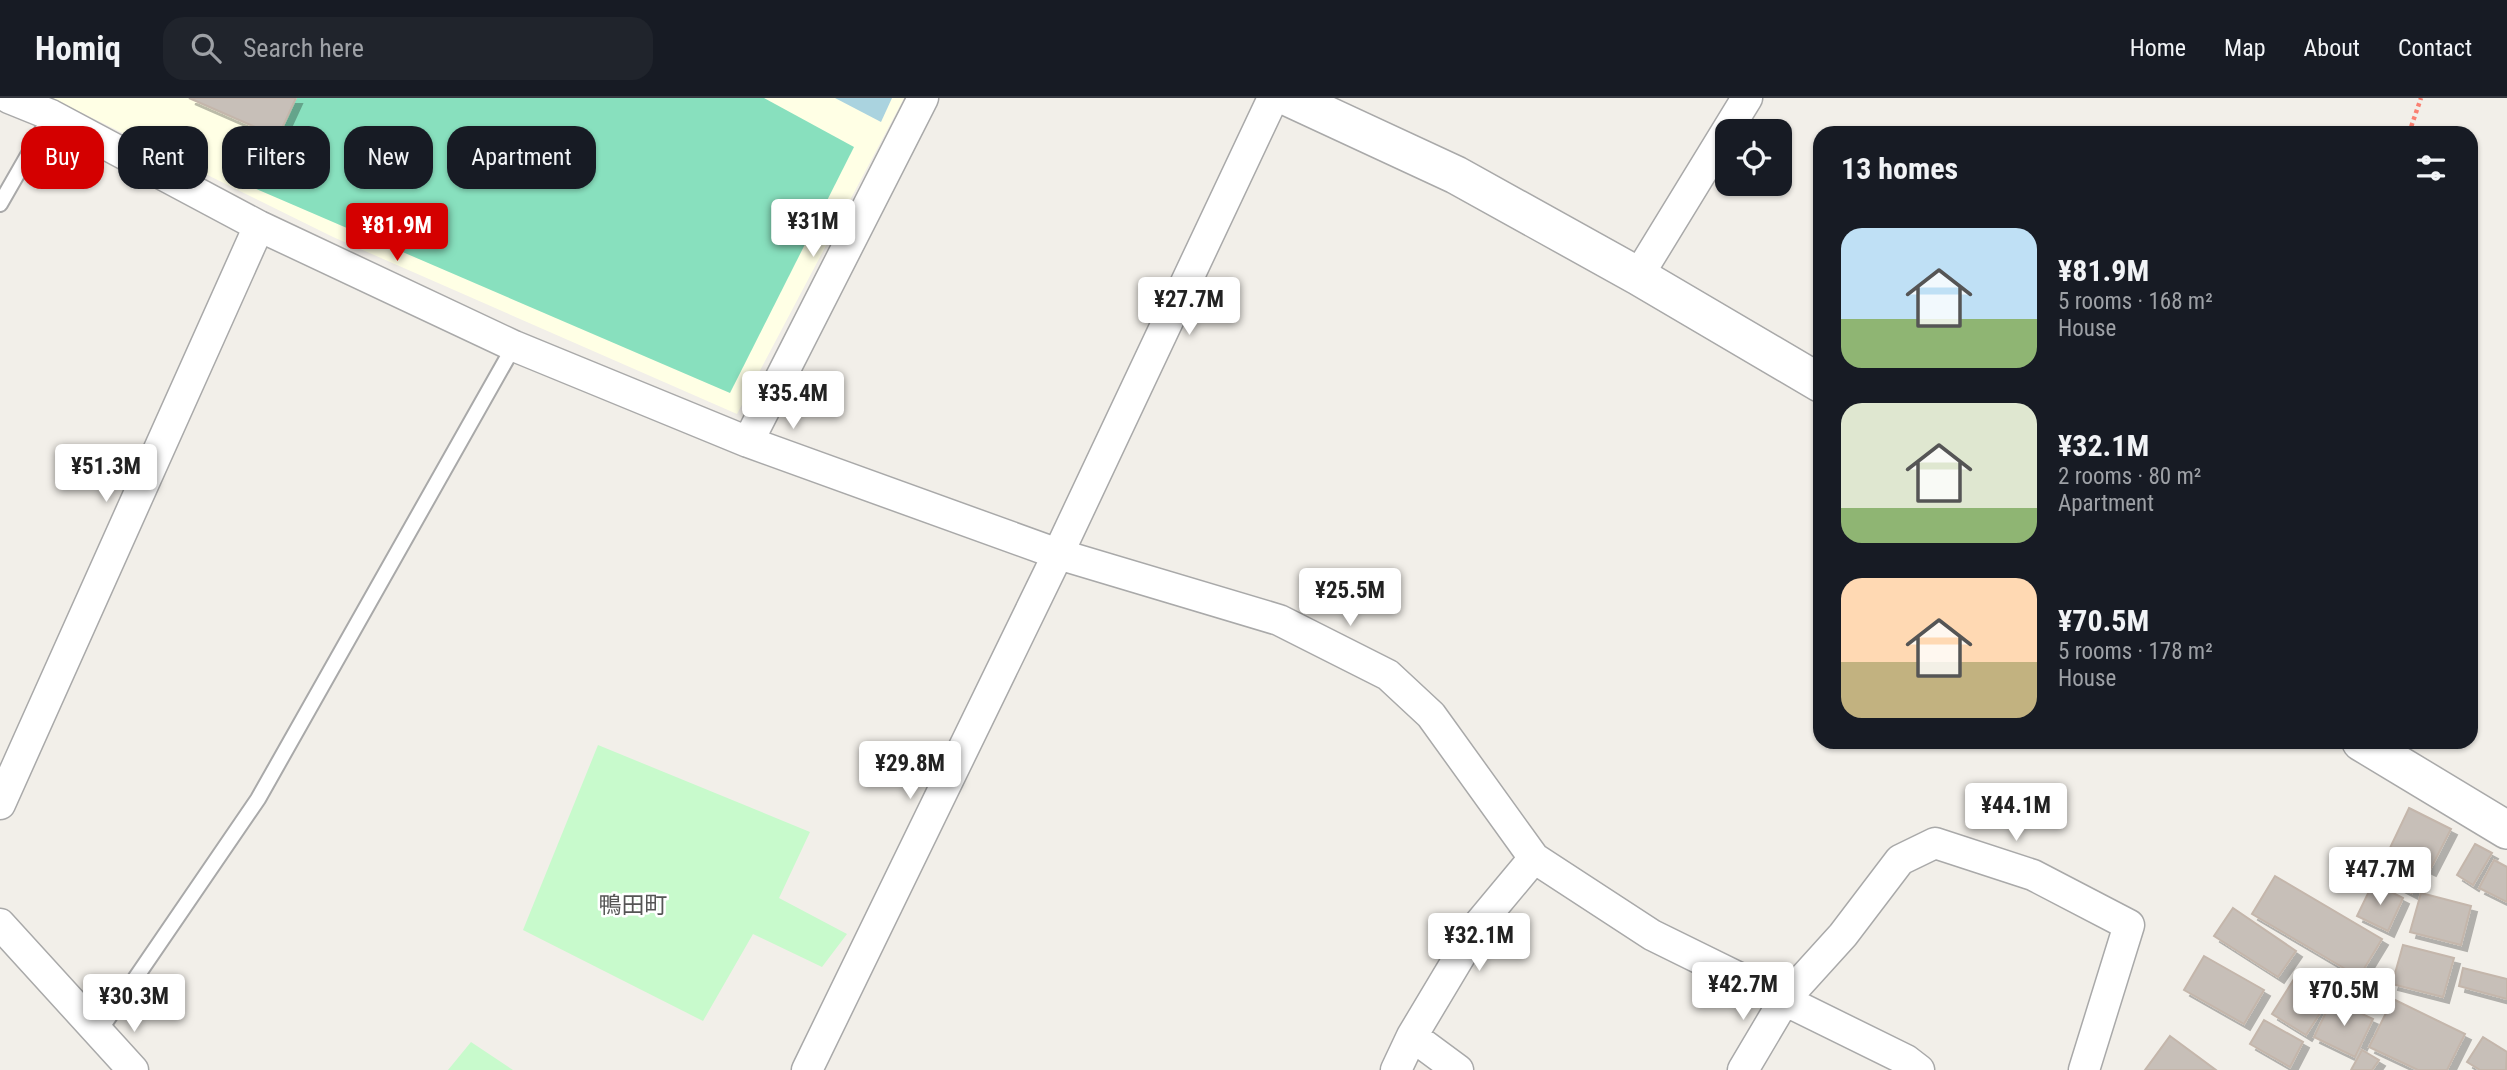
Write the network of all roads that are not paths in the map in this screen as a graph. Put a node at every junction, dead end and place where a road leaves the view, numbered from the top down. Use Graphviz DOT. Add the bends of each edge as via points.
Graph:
graph roads {
  1 [pos="9,98"];
  2 [pos="923,98"];
  3 [pos="1273,98"];
  4 [pos="1290,98"];
  5 [pos="1747,98"];
  6 [pos="51,115"];
  7 [pos="0,204"];
  8 [pos="259,226"];
  9 [pos="1638,276"];
  10 [pos="514,346"];
  11 [pos="1813,379"];
  12 [pos="748,442"];
  13 [pos="1058,554"];
  14 [pos="2373,749"];
  15 [pos="0,804"];
  16 [pos="2507,830"];
  17 [pos="1534,858"];
  18 [pos="0,924"];
  19 [pos="1786,999"];
  20 [pos="98,1033"];
  21 [pos="1412,1036"];
  22 [pos="133,1070"];
  23 [pos="807,1070"];
  24 [pos="1396,1070"];
  25 [pos="1458,1070"];
  26 [pos="1743,1070"];
  27 [pos="1919,1070"];
  28 [pos="2084,1070"];
  1 -- 6 [label="street"];
  2 -- 12 [label="street"];
  3 -- 13 [label="street"];
  4 -- 9 [label="street" via="1456,175"];
  5 -- 9 [label="street"];
  6 -- 7 [label="lane"];
  6 -- 8 [label="street"];
  8 -- 10 [label="street"];
  8 -- 15 [label="street"];
  9 -- 11 [label="street"];
  10 -- 12 [label="street"];
  10 -- 20 [label="lane" via="258,799"];
  12 -- 13 [label="street"];
  13 -- 17 [label="street" via="1279,620 1388,675 1431,715"];
  13 -- 23 [label="street"];
  14 -- 16 [label="street"];
  17 -- 19 [label="street" via="1651,935"];
  17 -- 21 [label="street" via="1479,924"];
  18 -- 20 [label="street"];
  19 -- 26 [label="street"];
  19 -- 27 [label="street"];
  19 -- 28 [label="street" via="1900,860 1935,843 2033,876 2129,925"];
  20 -- 22 [label="street"];
  21 -- 24 [label="street"];
  21 -- 25 [label="street"];
}
